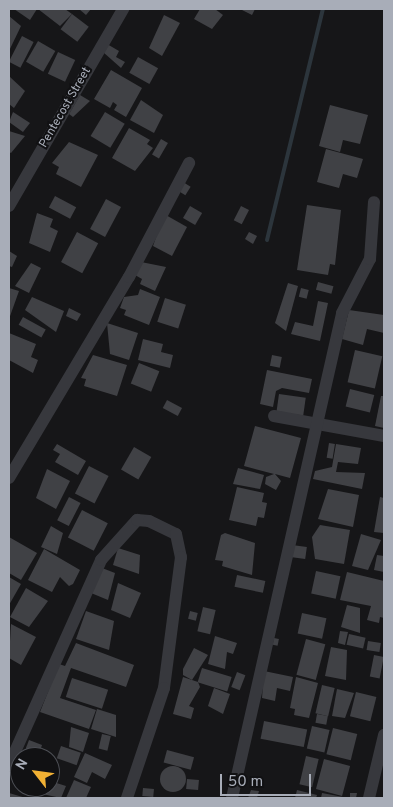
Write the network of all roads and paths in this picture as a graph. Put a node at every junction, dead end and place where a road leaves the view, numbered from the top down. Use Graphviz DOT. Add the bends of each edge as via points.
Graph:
graph roads {
  1 [pos="123,9"];
  2 [pos="189,163"];
  3 [pos="374,202"];
  4 [pos="9,206"];
  5 [pos="274,416"];
  6 [pos="315,421"];
  7 [pos="384,436"];
  8 [pos="9,478"];
  9 [pos="384,735"];
  10 [pos="9,765"];
  11 [pos="127,798"];
  12 [pos="232,798"];
  13 [pos="369,798"];
  1 -- 4 [label="street, Pentecost Street"];
  2 -- 8 [label="street" via="129,277"];
  3 -- 6 [label="street" via="370,260 342,313"];
  5 -- 6 [label="street"];
  6 -- 7 [label="street"];
  6 -- 12 [label="street"];
  9 -- 13 [label="street"];
  10 -- 11 [label="street" via="101,560 138,520 149,521 176,534 181,557 164,688"];
}
